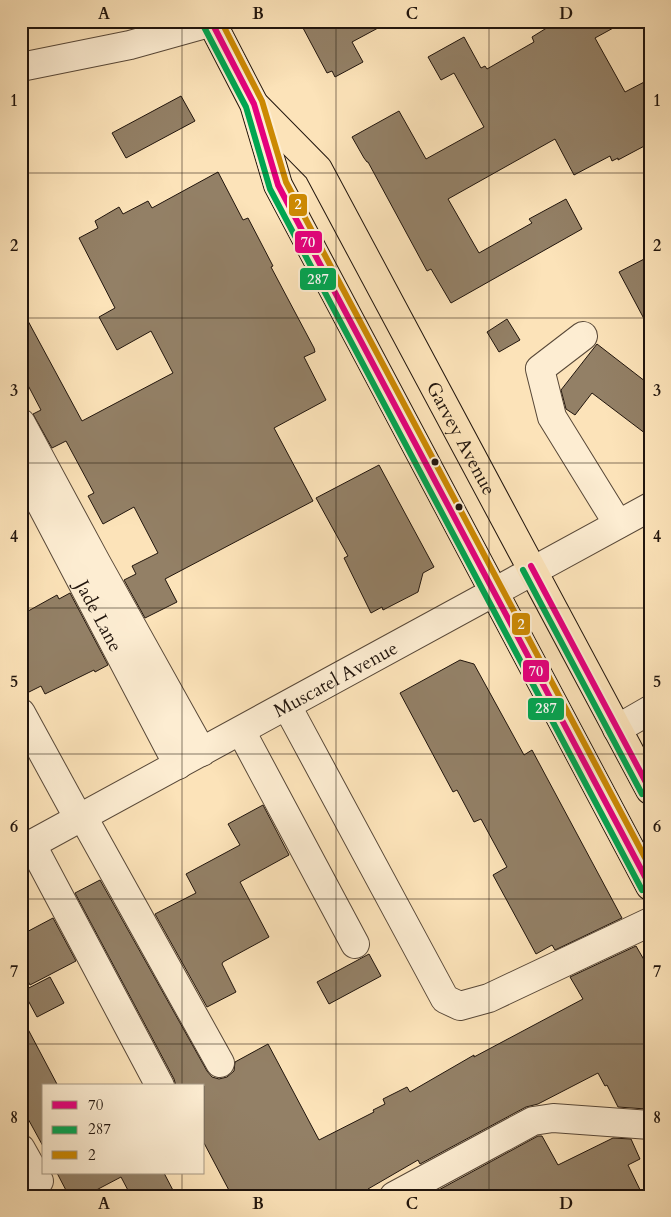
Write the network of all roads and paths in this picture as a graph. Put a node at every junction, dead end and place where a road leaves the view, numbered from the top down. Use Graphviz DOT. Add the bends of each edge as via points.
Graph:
graph roads {
  1 [pos="213,22"];
  2 [pos="21,67"];
  3 [pos="254,104"];
  4 [pos="583,336"];
  5 [pos="21,423"];
  6 [pos="21,466"];
  7 [pos="650,507"];
  8 [pos="618,524"];
  9 [pos="534,571"];
  10 [pos="494,593"];
  11 [pos="287,706"];
  12 [pos="650,710"];
  13 [pos="21,713"];
  14 [pos="617,729"];
  15 [pos="241,731"];
  16 [pos="202,752"];
  17 [pos="178,765"];
  18 [pos="650,790"];
  19 [pos="81,818"];
  20 [pos="27,848"];
  21 [pos="650,886"];
  22 [pos="650,922"];
  23 [pos="355,944"];
  24 [pos="220,1063"];
  25 [pos="159,1084"];
  26 [pos="650,1125"];
  27 [pos="21,1149"];
  28 [pos="39,1181"];
  29 [pos="394,1196"];
  1 -- 2 [label="street" via="130,45"];
  1 -- 3 [label="main road, Garvey Avenue"];
  3 -- 9 [label="main road, Garvey Avenue" via="318,169"];
  3 -- 10 [label="main road, Garvey Avenue" via="278,185"];
  4 -- 8 [label="street" via="540,369 552,417"];
  5 -- 16 [label="street"];
  6 -- 17 [label="street, Jade Lane"];
  7 -- 8 [label="street, Muscatel Avenue"];
  8 -- 9 [label="street, Muscatel Avenue"];
  9 -- 10 [label="street, Muscatel Avenue"];
  9 -- 14 [label="main road, Garvey Avenue"];
  10 -- 11 [label="street, Muscatel Avenue"];
  10 -- 21 [label="main road, Garvey Avenue"];
  11 -- 15 [label="street, Muscatel Avenue"];
  11 -- 22 [label="street" via="445,999 460,1006 489,998"];
  12 -- 14 [label="street"];
  13 -- 19 [label="street"];
  14 -- 18 [label="main road, Garvey Avenue"];
  15 -- 16 [label="street, Muscatel Avenue"];
  15 -- 23 [label="street"];
  16 -- 17 [label="street, Muscatel Avenue"];
  17 -- 19 [label="street, Muscatel Avenue"];
  19 -- 20 [label="street, Muscatel Avenue"];
  19 -- 24 [label="street"];
  20 -- 25 [label="street"];
  26 -- 29 [label="street" via="553,1118 533,1121"];
  27 -- 28 [label="street"];
}
